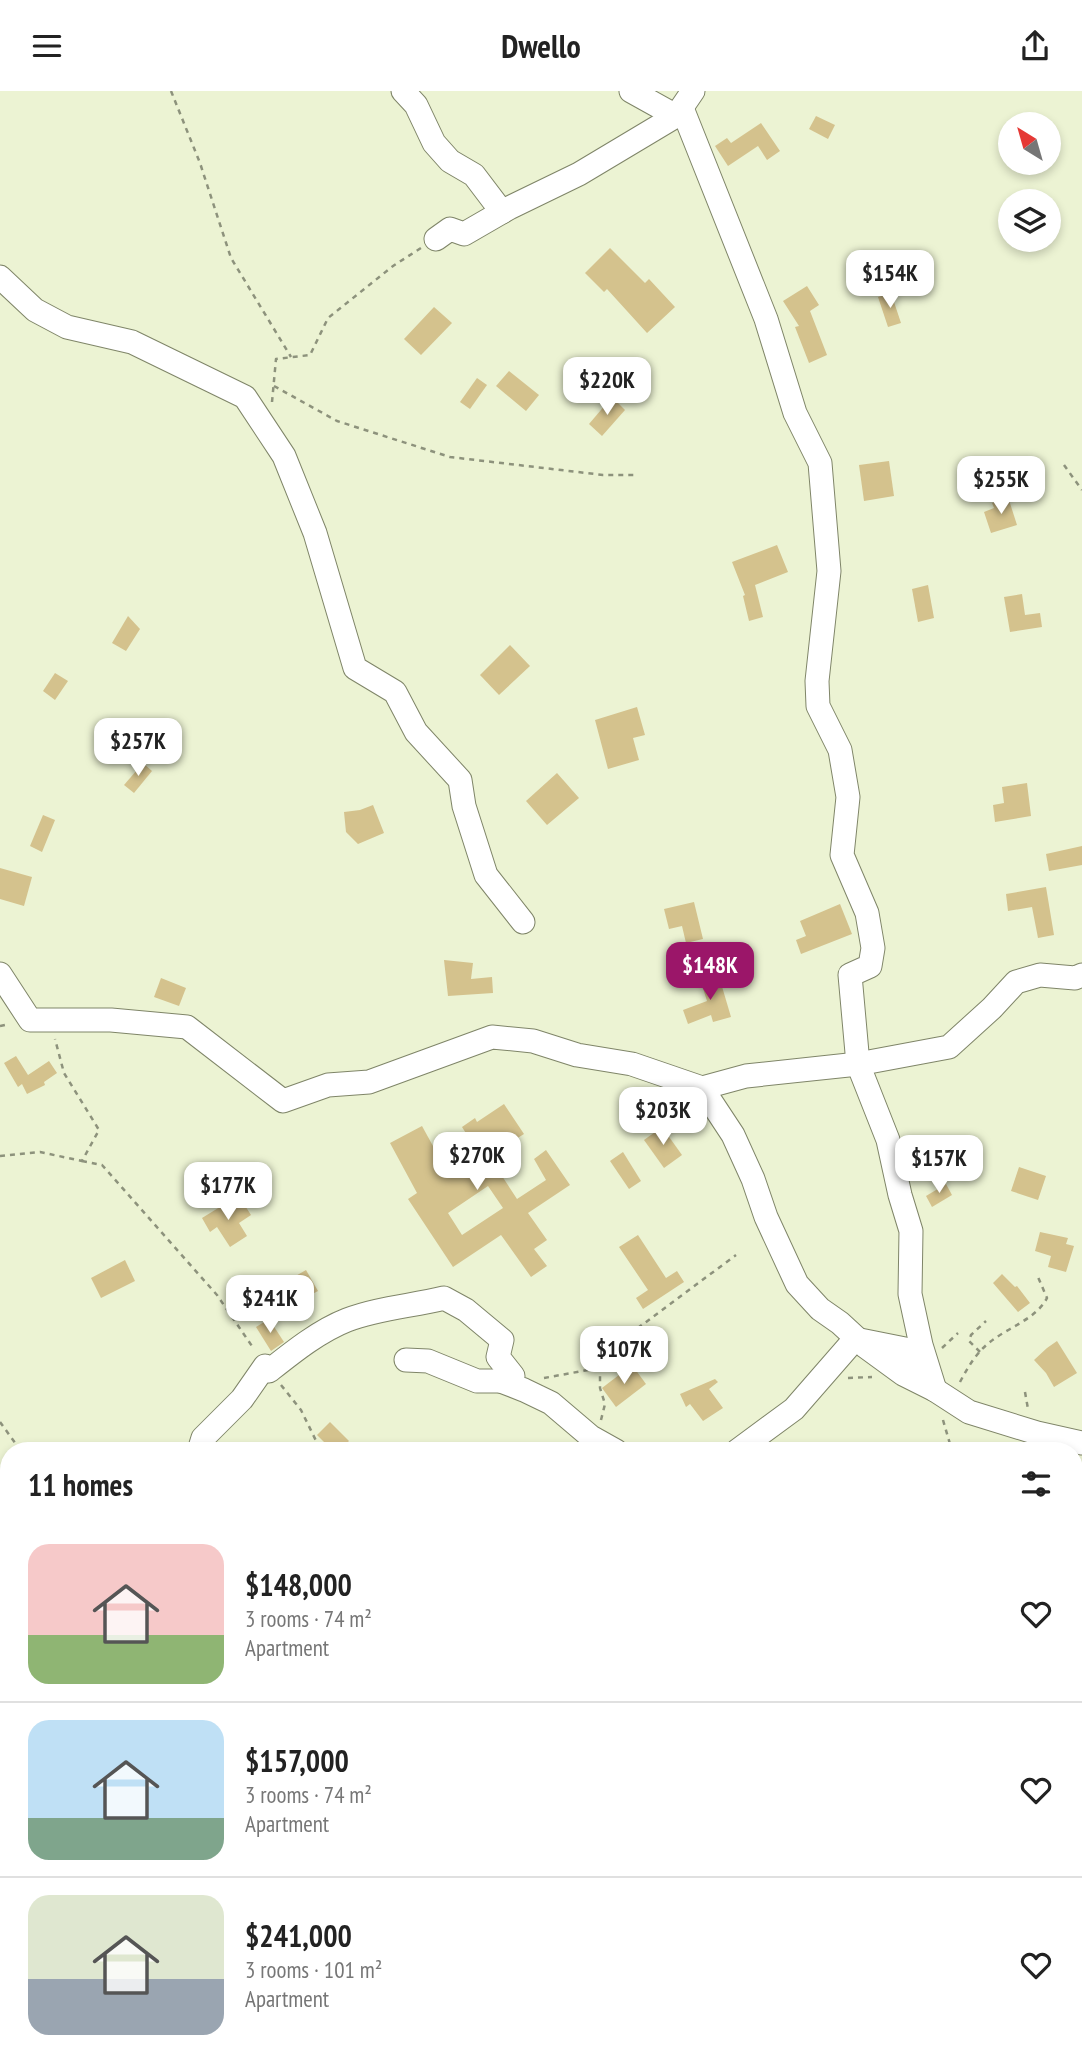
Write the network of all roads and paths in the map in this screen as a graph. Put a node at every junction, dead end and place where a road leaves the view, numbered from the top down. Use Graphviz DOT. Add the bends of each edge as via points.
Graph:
graph roads {
  1 [pos="171,91"];
  2 [pos="403,91"];
  3 [pos="631,91"];
  4 [pos="684,105"];
  5 [pos="502,212"];
  6 [pos="436,239"];
  7 [pos="0,278"];
  8 [pos="291,357"];
  9 [pos="274,386"];
  10 [pos="269,433"];
  11 [pos="1064,465"];
  12 [pos="638,475"];
  13 [pos="1082,490"];
  14 [pos="523,922"];
  15 [pos="0,974"];
  16 [pos="1082,975"];
  17 [pos="56,1040"];
  18 [pos="858,1064"];
  19 [pos="702,1088"];
  20 [pos="0,1156"];
  21 [pos="82,1161"];
  22 [pos="736,1255"];
  23 [pos="1038,1277"];
  24 [pos="986,1321"];
  25 [pos="855,1339"];
  26 [pos="980,1352"];
  27 [pos="407,1360"];
  28 [pos="603,1361"];
  29 [pos="622,1361"];
  30 [pos="267,1368"];
  31 [pos="600,1368"];
  32 [pos="903,1374"];
  33 [pos="820,1377"];
  34 [pos="509,1384"];
  35 [pos="936,1391"];
  36 [pos="0,1422"];
  37 [pos="14,1442"];
  38 [pos="202,1442"];
  39 [pos="317,1442"];
  40 [pos="600,1442"];
  41 [pos="607,1442"];
  42 [pos="749,1442"];
  43 [pos="1078,1442"];
  1 -- 8 [label="path" via="231,258"];
  2 -- 5 [label="street" via="416,105 434,143 474,175"];
  3 -- 4 [label="street"];
  4 -- 5 [label="street" via="579,174"];
  4 -- 18 [label="street" via="766,319 795,413 820,463 829,571 818,706 840,750 848,797 842,855 867,913 873,948 870,966 850,975"];
  5 -- 6 [label="street" via="464,234 450,229"];
  6 -- 8 [label="path" via="393,266 328,318 310,355"];
  7 -- 10 [label="street" via="35,310 67,327 132,342 245,397"];
  8 -- 9 [label="path" via="276,359"];
  9 -- 10 [label="path"];
  9 -- 12 [label="path" via="337,421 450,457"];
  10 -- 14 [label="street" via="284,456 315,533 355,668 395,692 416,732 460,780 485,874"];
  11 -- 13 [label="path"];
  15 -- 19 [label="street" via="30,1020 111,1020 187,1027 283,1101 328,1086 369,1082 492,1037 533,1041 577,1055 632,1064"];
  16 -- 18 [label="street" via="1040,975 1016,982 949,1047"];
  17 -- 21 [label="path" via="64,1073 99,1130"];
  18 -- 19 [label="street" via="746,1076"];
  18 -- 35 [label="street" via="888,1140 911,1231 911,1294"];
  19 -- 25 [label="street" via="733,1135 797,1284"];
  20 -- 21 [label="path" via="40,1152"];
  21 -- 30 [label="path" via="102,1165 152,1220 217,1295"];
  22 -- 28 [label="path" via="607,1351"];
  23 -- 26 [label="path" via="1047,1298 1041,1310"];
  24 -- 26 [label="path" via="969,1341"];
  25 -- 32 [label="street"];
  25 -- 33 [label="street"];
  25 -- 35 [label="street" via="905,1349"];
  26 -- 35 [label="path" via="951,1397"];
  27 -- 34 [label="street" via="428,1361 477,1381"];
  28 -- 29 [label="path"];
  28 -- 31 [label="path"];
  30 -- 34 [label="street" via="347,1320 444,1298 502,1340 498,1357 513,1377"];
  30 -- 38 [label="street"];
  30 -- 39 [label="path" via="301,1410"];
  31 -- 34 [label="path"];
  31 -- 41 [label="path"];
  32 -- 33 [label="path"];
  32 -- 35 [label="street"];
  33 -- 42 [label="street" via="794,1409"];
  34 -- 40 [label="street" via="551,1403"];
  35 -- 43 [label="street" via="969,1412"];
  36 -- 37 [label="path"];
}
